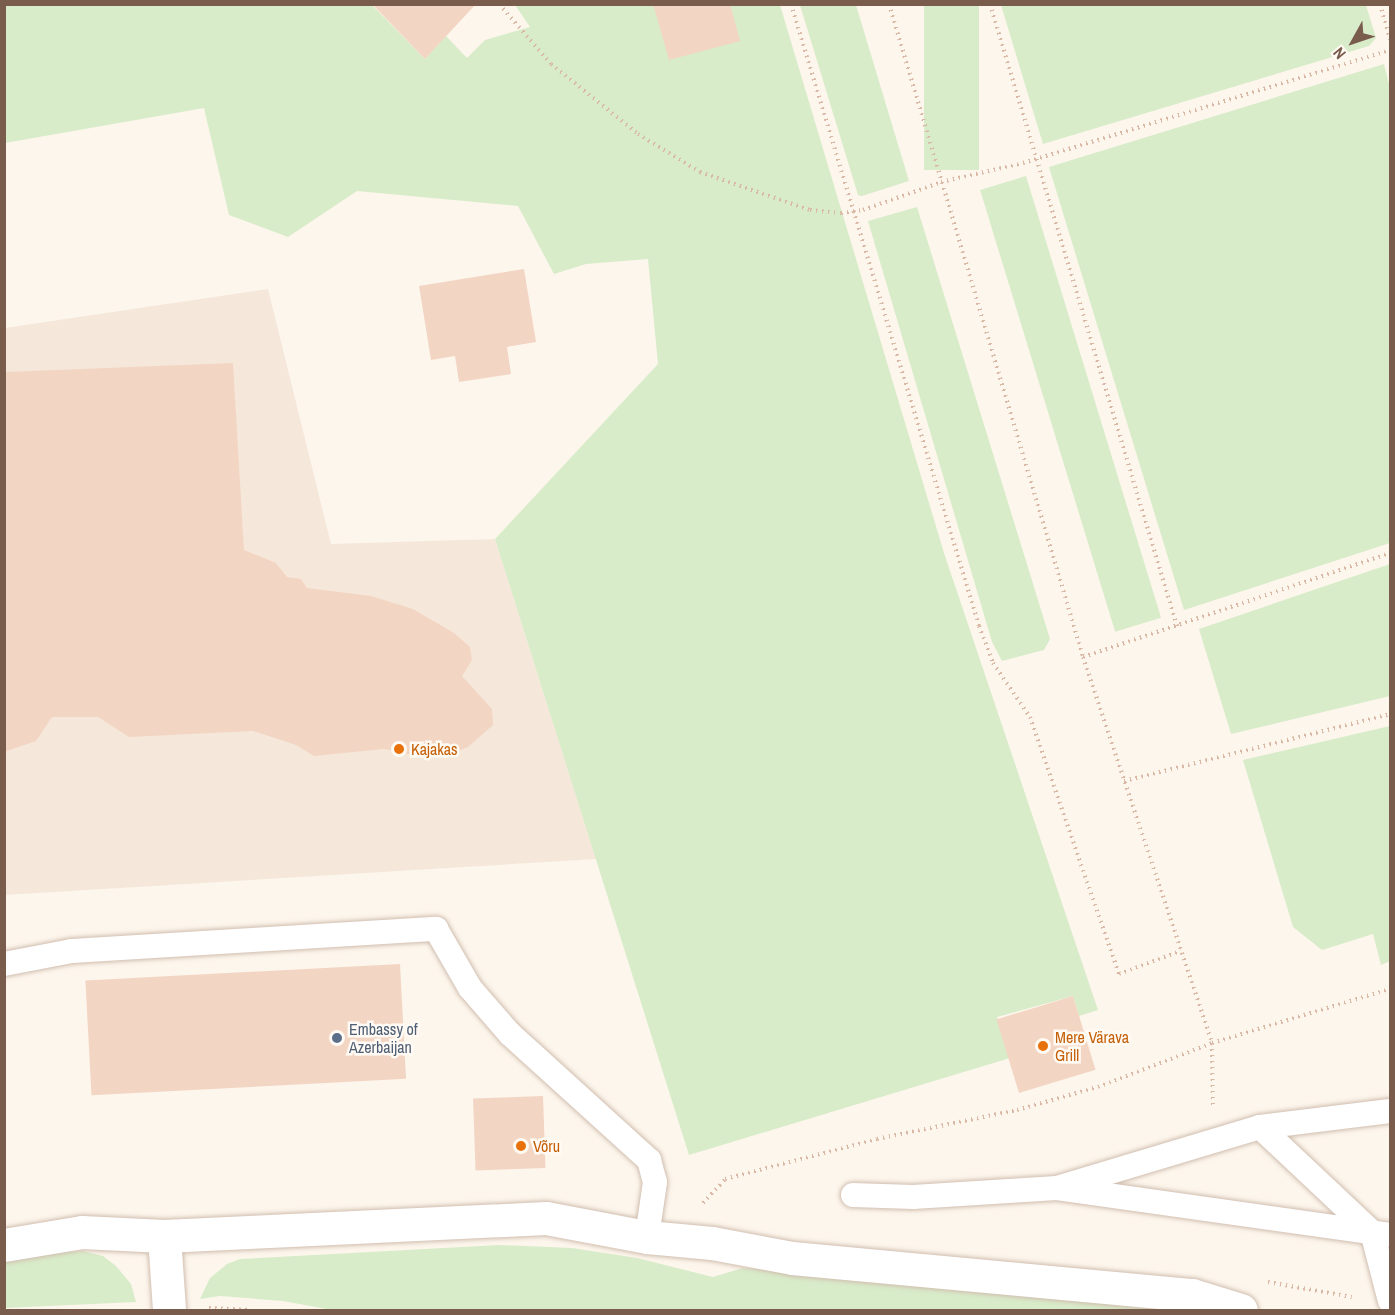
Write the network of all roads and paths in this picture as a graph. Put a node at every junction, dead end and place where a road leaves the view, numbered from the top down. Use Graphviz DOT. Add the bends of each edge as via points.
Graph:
graph roads {
  1 [pos="499,4"];
  2 [pos="791,4"];
  3 [pos="889,4"];
  4 [pos="990,4"];
  5 [pos="1380,4"];
  6 [pos="1390,40"];
  7 [pos="1390,51"];
  8 [pos="1036,159"];
  9 [pos="941,182"];
  10 [pos="854,212"];
  11 [pos="1390,553"];
  12 [pos="1177,626"];
  13 [pos="1083,657"];
  14 [pos="1390,714"];
  15 [pos="1124,781"];
  16 [pos="1181,951"];
  17 [pos="4,964"];
  18 [pos="1390,989"];
  19 [pos="1212,1043"];
  20 [pos="1390,1112"];
  21 [pos="1260,1127"];
  22 [pos="1057,1188"];
  23 [pos="854,1194"];
  24 [pos="702,1204"];
  25 [pos="1381,1233"];
  26 [pos="164,1236"];
  27 [pos="647,1236"];
  28 [pos="4,1245"];
  29 [pos="1390,1301"];
  30 [pos="184,1310"];
  31 [pos="250,1311"];
  32 [pos="1241,1311"];
  1 -- 10 [label="path" via="551,64 638,135 691,167 810,210"];
  2 -- 10 [label="path"];
  3 -- 9 [label="path"];
  4 -- 8 [label="path"];
  5 -- 6 [label="path"];
  7 -- 8 [label="path"];
  8 -- 9 [label="path"];
  8 -- 12 [label="path"];
  9 -- 10 [label="path"];
  9 -- 13 [label="path"];
  10 -- 16 [label="path" via="979,627 993,663 1030,717 1119,974"];
  11 -- 12 [label="path"];
  12 -- 13 [label="path"];
  13 -- 15 [label="path"];
  14 -- 15 [label="path"];
  15 -- 16 [label="path"];
  16 -- 19 [label="path"];
  17 -- 27 [label="lane" via="72,951 436,929 470,988 510,1034 649,1160 655,1182"];
  18 -- 19 [label="path"];
  19 -- 24 [label="path" via="1098,1088 725,1179"];
  20 -- 21 [label="lane"];
  21 -- 22 [label="lane"];
  21 -- 25 [label="lane"];
  22 -- 23 [label="lane" via="912,1197"];
  22 -- 25 [label="lane"];
  25 -- 29 [label="lane"];
  26 -- 27 [label="street" via="546,1218"];
  26 -- 28 [label="street" via="82,1232"];
  26 -- 30 [label="street"];
  27 -- 32 [label="street" via="792,1258 1192,1295"];
  30 -- 31 [label="path"];
}
